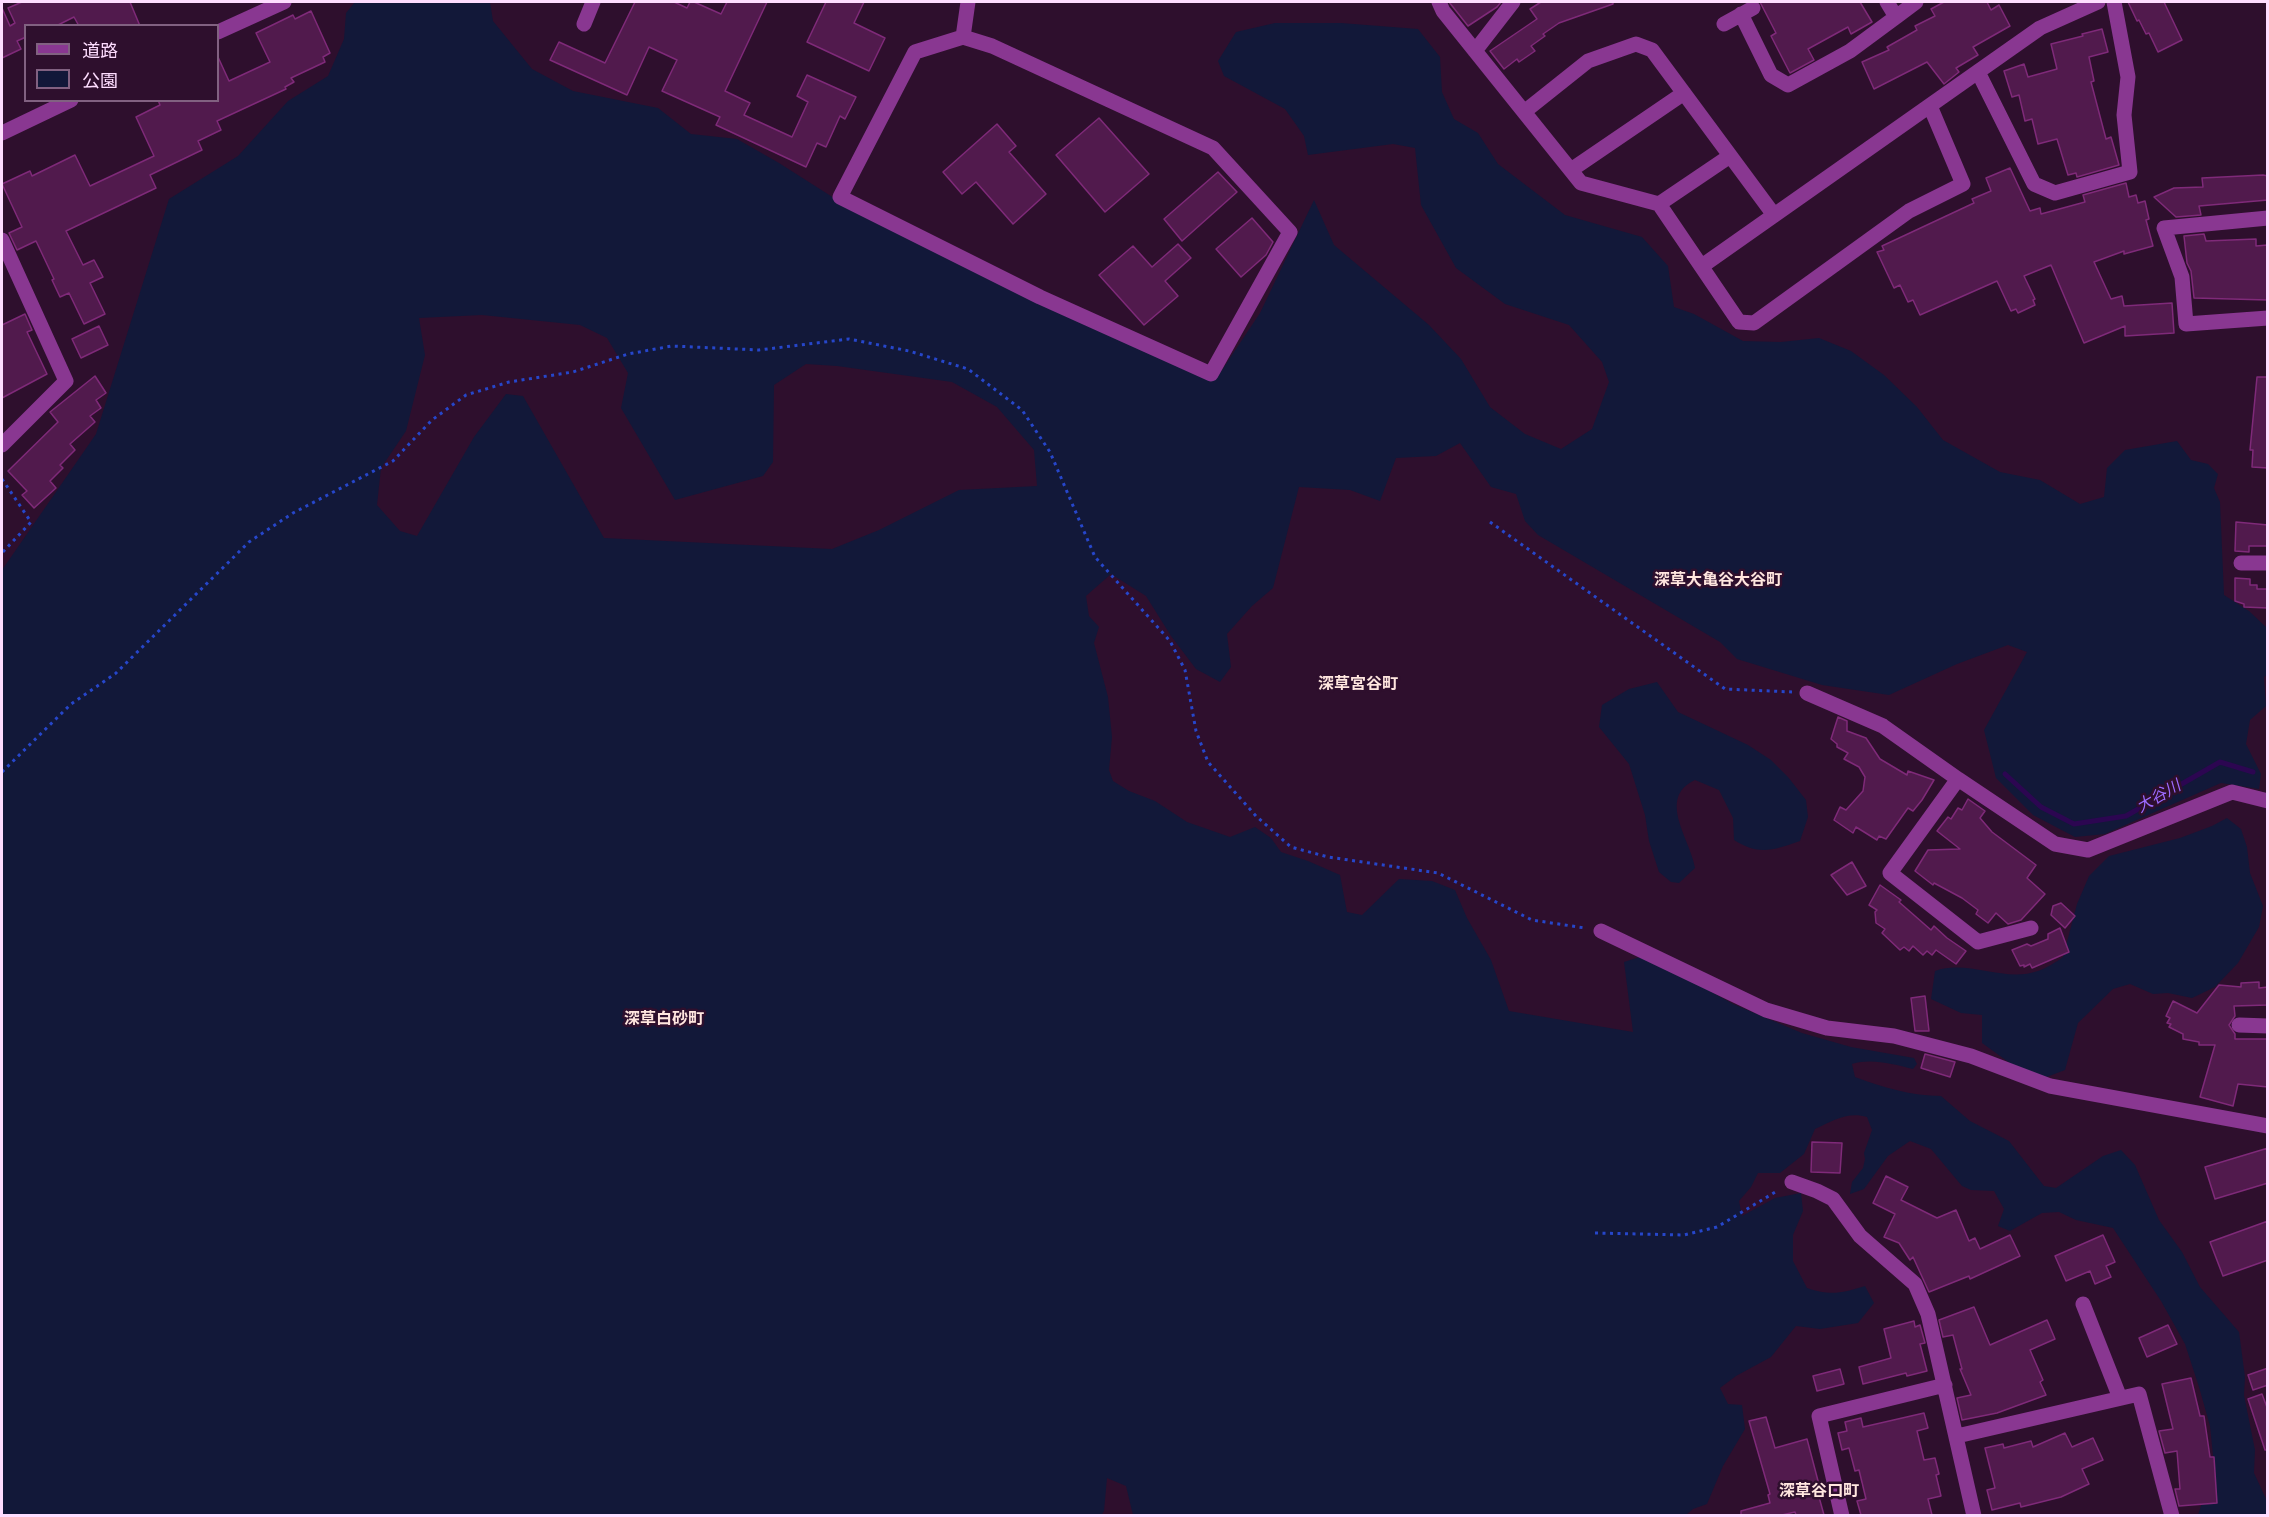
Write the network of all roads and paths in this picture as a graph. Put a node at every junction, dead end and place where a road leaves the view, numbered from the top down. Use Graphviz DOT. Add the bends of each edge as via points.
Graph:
graph roads {
  1 [pos="284,2"];
  2 [pos="593,2"];
  3 [pos="968,2"];
  4 [pos="1438,2"];
  5 [pos="1513,2"];
  6 [pos="1887,2"];
  7 [pos="1916,2"];
  8 [pos="2098,2"];
  9 [pos="2114,2"];
  10 [pos="1896,17"];
  11 [pos="584,24"];
  12 [pos="1724,24"];
  13 [pos="219,32"];
  14 [pos="963,37"];
  15 [pos="1475,51"];
  16 [pos="1978,72"];
  17 [pos="1684,93"];
  18 [pos="67,102"];
  19 [pos="1930,106"];
  20 [pos="1524,112"];
  21 [pos="2,132"];
  22 [pos="1730,156"];
  23 [pos="1571,170"];
  24 [pos="1659,204"];
  25 [pos="1774,215"];
  26 [pos="2268,218"];
  27 [pos="2,240"];
  28 [pos="1702,266"];
  29 [pos="2268,318"];
  30 [pos="2,445"];
  31 [pos="2,479"];
  32 [pos="1490,522"];
  33 [pos="2,553"];
  34 [pos="2241,563"];
  35 [pos="2268,563"];
  36 [pos="1807,693"];
  37 [pos="2,772"];
  38 [pos="1958,779"];
  39 [pos="2268,801"];
  40 [pos="2031,928"];
  41 [pos="1601,931"];
  42 [pos="2239,1025"];
  43 [pos="2268,1026"];
  44 [pos="2268,1126"];
  45 [pos="1792,1182"];
  46 [pos="1595,1233"];
  47 [pos="2084,1304"];
  48 [pos="1945,1385"];
  49 [pos="2120,1398"];
  50 [pos="1957,1436"];
  51 [pos="1842,1515"];
  52 [pos="1974,1515"];
  53 [pos="2172,1515"];
  1 -- 13 [label="street"];
  2 -- 11 [label="street"];
  3 -- 14 [label="street"];
  4 -- 15 [label="street"];
  5 -- 15 [label="street"];
  6 -- 10 [label="street"];
  7 -- 10 [label="street"];
  8 -- 16 [label="street" via="2040,28"];
  9 -- 16 [label="street" via="2128,77 2124,115 2130,172 2055,193 2034,184"];
  10 -- 12 [label="street" via="1850,51 1788,85 1771,75 1747,11"];
  14 -- 14 [label="street" via="992,46 1213,148 1290,232 1211,374 1040,297 840,197 915,52"];
  15 -- 20 [label="street"];
  16 -- 19 [label="street"];
  17 -- 20 [label="street" via="1653,50 1636,44 1588,61"];
  17 -- 22 [label="street"];
  17 -- 23 [label="street"];
  18 -- 21 [label="street"];
  19 -- 25 [label="street"];
  19 -- 28 [label="street" via="1963,184 1910,211 1754,323 1739,322"];
  20 -- 23 [label="street"];
  22 -- 24 [label="street"];
  22 -- 25 [label="street"];
  23 -- 24 [label="street" via="1581,183"];
  24 -- 28 [label="street"];
  25 -- 28 [label="street"];
  26 -- 29 [label="street" via="2164,228 2182,277 2186,324"];
  27 -- 30 [label="street" via="66,381"];
  31 -- 33 [label="path" via="31,522"];
  32 -- 36 [label="path" via="1725,689"];
  34 -- 35 [label="street"];
  36 -- 38 [label="street" via="1882,726"];
  37 -- 41 [label="path" via="71,704 115,674 249,542 293,513 393,460 432,420 466,395 672,346 759,350 849,339 909,351 968,369 1022,410 1050,452 1095,557 1170,641 1185,670 1196,731 1208,762 1256,816 1292,847 1328,857 1438,873 1532,920"];
  38 -- 39 [label="street" via="2055,844 2088,850 2232,792"];
  38 -- 40 [label="street" via="1890,873 1978,942"];
  41 -- 44 [label="street" via="1766,1010 1827,1028 1894,1036 1971,1056 2050,1086"];
  42 -- 43 [label="street"];
  45 -- 46 [label="path" via="1717,1227 1684,1235"];
  45 -- 48 [label="street" via="1833,1199 1860,1236 1916,1284 1928,1314"];
  47 -- 49 [label="street"];
  48 -- 50 [label="street"];
  48 -- 51 [label="street" via="1819,1416"];
  49 -- 50 [label="street"];
  49 -- 53 [label="street" via="2139,1394"];
  50 -- 52 [label="street"];
}
